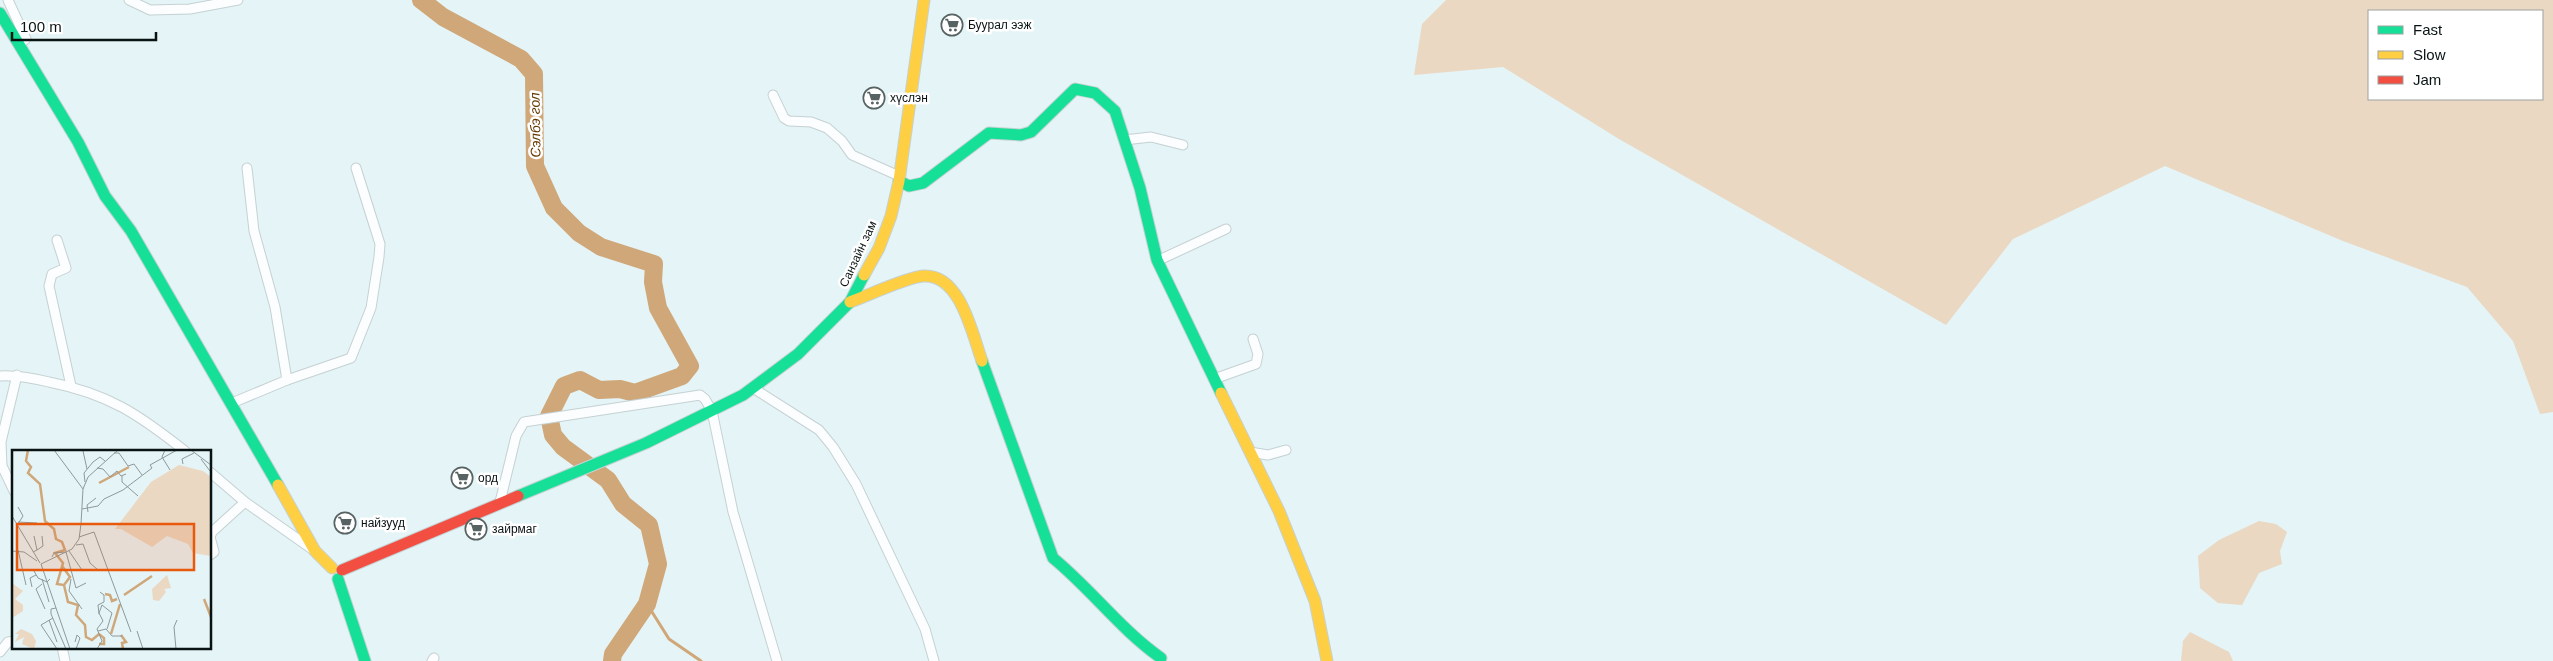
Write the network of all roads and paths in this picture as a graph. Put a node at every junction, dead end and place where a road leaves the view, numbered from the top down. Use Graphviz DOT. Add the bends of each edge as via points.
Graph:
graph roads {
  1 [pos="8,0"];
  2 [pos="129,0"];
  3 [pos="238,0"];
  4 [pos="924,0"];
  5 [pos="0,13"];
  6 [pos="19,44"];
  7 [pos="774,95"];
  8 [pos="1124,140"];
  9 [pos="1183,145"];
  10 [pos="247,168"];
  11 [pos="356,168"];
  12 [pos="899,179"];
  13 [pos="1226,229"];
  14 [pos="57,240"];
  15 [pos="1157,261"];
  16 [pos="850,302"];
  17 [pos="1253,339"];
  18 [pos="17,375"];
  19 [pos="0,376"];
  20 [pos="1214,379"];
  21 [pos="287,380"];
  22 [pos="71,386"];
  23 [pos="753,388"];
  24 [pos="232,403"];
  25 [pos="712,411"];
  26 [pos="184,450"];
  27 [pos="1286,450"];
  28 [pos="1250,452"];
  29 [pos="211,473"];
  30 [pos="12,487"];
  31 [pos="245,502"];
  32 [pos="500,502"];
  33 [pos="211,534"];
  34 [pos="211,541"];
  35 [pos="315,551"];
  36 [pos="211,554"];
  37 [pos="337,572"];
  38 [pos="12,641"];
  39 [pos="62,648"];
  40 [pos="0,652"];
  41 [pos="1161,658"];
  42 [pos="65,661"];
  43 [pos="364,661"];
  44 [pos="777,661"];
  45 [pos="934,661"];
  46 [pos="1328,661"];
  1 -- 6 [label="street" via="26,39"];
  2 -- 3 [label="street" via="150,10 190,8"];
  4 -- 12 [label="main road, Санзайн зам"];
  5 -- 6 [label="main road"];
  6 -- 24 [label="main road" via="78,142 105,196 131,231"];
  7 -- 12 [label="street" via="788,121 812,122 827,128 852,155"];
  8 -- 9 [label="street" via="1151,137"];
  8 -- 12 [label="main road" via="1115,111 1095,94 1075,89 1031,132 1021,135 989,133 923,183 909,186"];
  8 -- 15 [label="main road" via="1140,188"];
  10 -- 21 [label="street" via="254,231 275,307"];
  11 -- 21 [label="street" via="380,244 371,308 351,358"];
  12 -- 16 [label="main road, Санзайн зам" via="891,216 879,248"];
  13 -- 15 [label="street"];
  14 -- 22 [label="street" via="66,268 52,274 50,286"];
  15 -- 20 [label="main road"];
  16 -- 23 [label="main road, Санзайн зам" via="798,354"];
  16 -- 41 [label="main road" via="921,276 932,276 952,286 967,318 1053,558 1080,580 1144,646"];
  17 -- 20 [label="street" via="1258,354 1256,364"];
  18 -- 19 [label="street"];
  18 -- 22 [label="street"];
  18 -- 30 [label="street" via="1,442 2,466"];
  20 -- 28 [label="main road"];
  21 -- 24 [label="street"];
  22 -- 26 [label="street" via="101,396 144,418"];
  23 -- 25 [label="main road, Санзайн зам"];
  23 -- 45 [label="street" via="819,430 833,447 856,484 921,621"];
  24 -- 35 [label="main road"];
  25 -- 32 [label="main road, Санзайн зам" via="646,443"];
  25 -- 32 [label="street" via="705,399 693,395 524,422 516,436"];
  25 -- 44 [label="street" via="733,512"];
  27 -- 28 [label="street" via="1268,455"];
  28 -- 46 [label="main road" via="1279,511 1315,601"];
  29 -- 31 [label="street"];
  31 -- 33 [label="street"];
  31 -- 35 [label="street"];
  32 -- 37 [label="main road"];
  34 -- 36 [label="street" via="214,552"];
  35 -- 37 [label="main road"];
  37 -- 43 [label="main road"];
  38 -- 40 [label="street"];
  39 -- 42 [label="street"];
}
